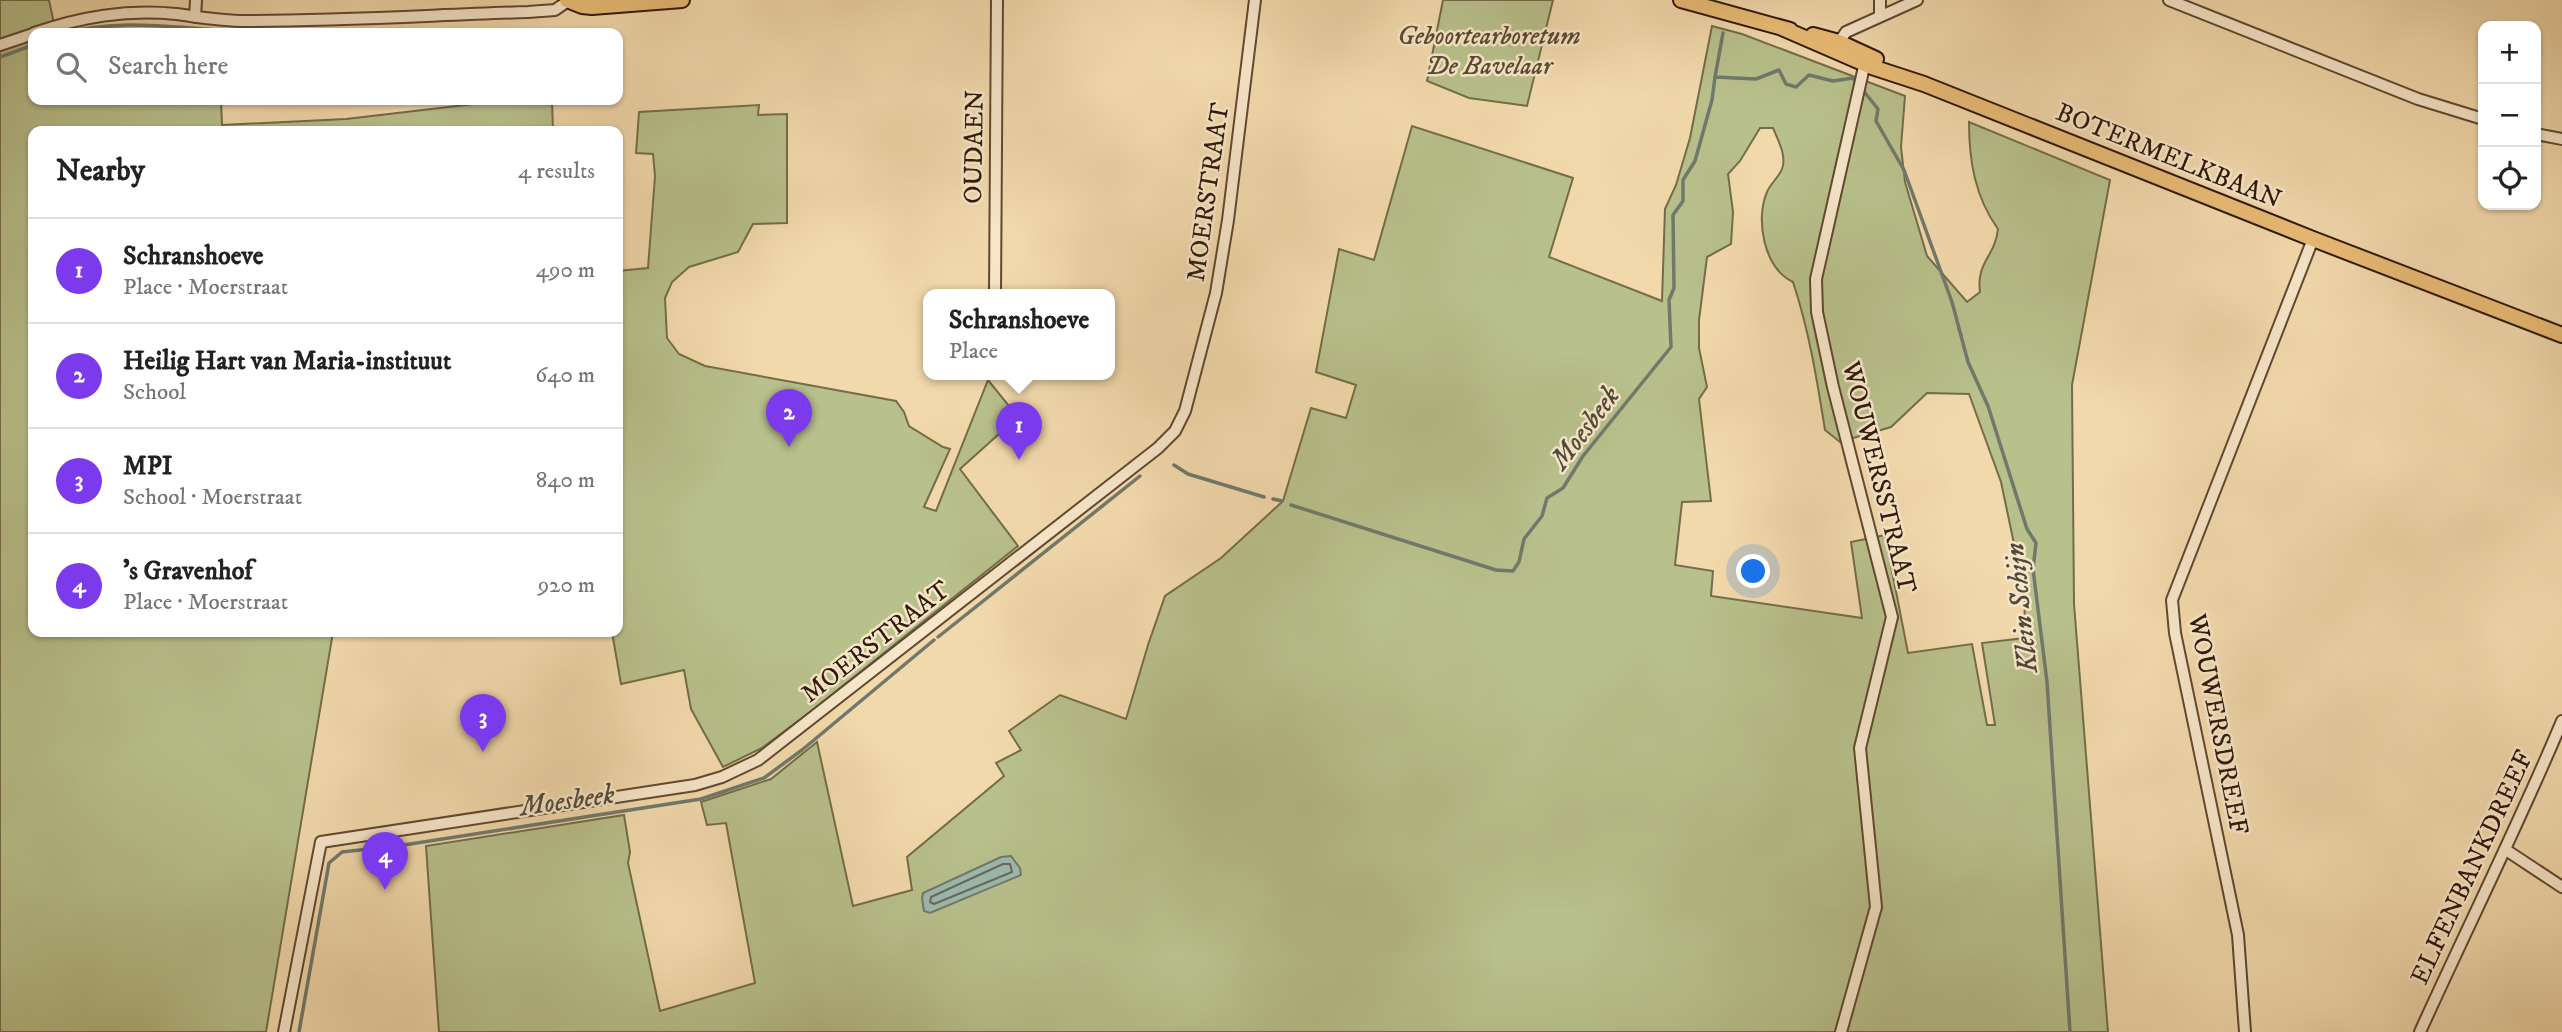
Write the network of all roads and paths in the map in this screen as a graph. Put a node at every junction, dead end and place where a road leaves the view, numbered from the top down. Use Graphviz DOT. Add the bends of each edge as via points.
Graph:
graph roads {
  1 [pos="196,0"];
  2 [pos="551,0"];
  3 [pos="561,0"];
  4 [pos="568,0"];
  5 [pos="682,0"];
  6 [pos="998,0"];
  7 [pos="1255,0"];
  8 [pos="1681,0"];
  9 [pos="1880,0"];
  10 [pos="1917,0"];
  11 [pos="2169,0"];
  12 [pos="528,12"];
  13 [pos="1880,16"];
  14 [pos="195,17"];
  15 [pos="49,28"];
  16 [pos="1782,28"];
  17 [pos="28,35"];
  18 [pos="1839,42"];
  19 [pos="0,46"];
  20 [pos="1865,60"];
  21 [pos="2478,118"];
  22 [pos="2541,135"];
  23 [pos="2562,139"];
  24 [pos="2314,239"];
  25 [pos="2396,271"];
  26 [pos="995,289"];
  27 [pos="2562,335"];
  28 [pos="2562,342"];
  29 [pos="2562,721"];
  30 [pos="2506,850"];
  31 [pos="2562,887"];
  32 [pos="284,1032"];
  33 [pos="1841,1032"];
  34 [pos="2245,1032"];
  35 [pos="2420,1032"];
  1 -- 14 [label="street"];
  2 -- 12 [label="street"];
  3 -- 4 [label="street"];
  4 -- 5 [label="main road" via="592,7"];
  4 -- 12 [label="street" via="555,10"];
  6 -- 26 [label="street, OUDAEN"];
  7 -- 32 [label="street, MOERSTRAAT" via="1216,293 1185,411 1175,431 758,761 695,785 321,842"];
  8 -- 16 [label="main road, BOTERMELKBAAN"];
  9 -- 13 [label="street"];
  10 -- 13 [label="street"];
  11 -- 21 [label="street"];
  12 -- 14 [label="street" via="349,20"];
  13 -- 18 [label="street" via="1846,32"];
  14 -- 15 [label="street" via="131,12 77,19"];
  16 -- 18 [label="main road, BOTERMELKBAAN"];
  16 -- 20 [label="main road, BOTERMELKBAAN"];
  17 -- 19 [label="street"];
  18 -- 20 [label="main road, BOTERMELKBAAN"];
  20 -- 24 [label="main road, BOTERMELKBAAN"];
  20 -- 33 [label="street, WOUWERSSTRAAT" via="1816,279 1816,312 1892,617 1860,748 1876,907"];
  22 -- 23 [label="street"];
  24 -- 25 [label="main road, BOTERMELKBAAN"];
  24 -- 34 [label="street, WOUWERSDREEF" via="2172,600 2238,936"];
  25 -- 27 [label="main road, BOTERMELKBAAN"];
  25 -- 28 [label="main road, BOTERMELKBAAN"];
  29 -- 30 [label="street, ELFENBANKDREEF"];
  30 -- 31 [label="street"];
  30 -- 35 [label="street, ELFENBANKDREEF"];
}
